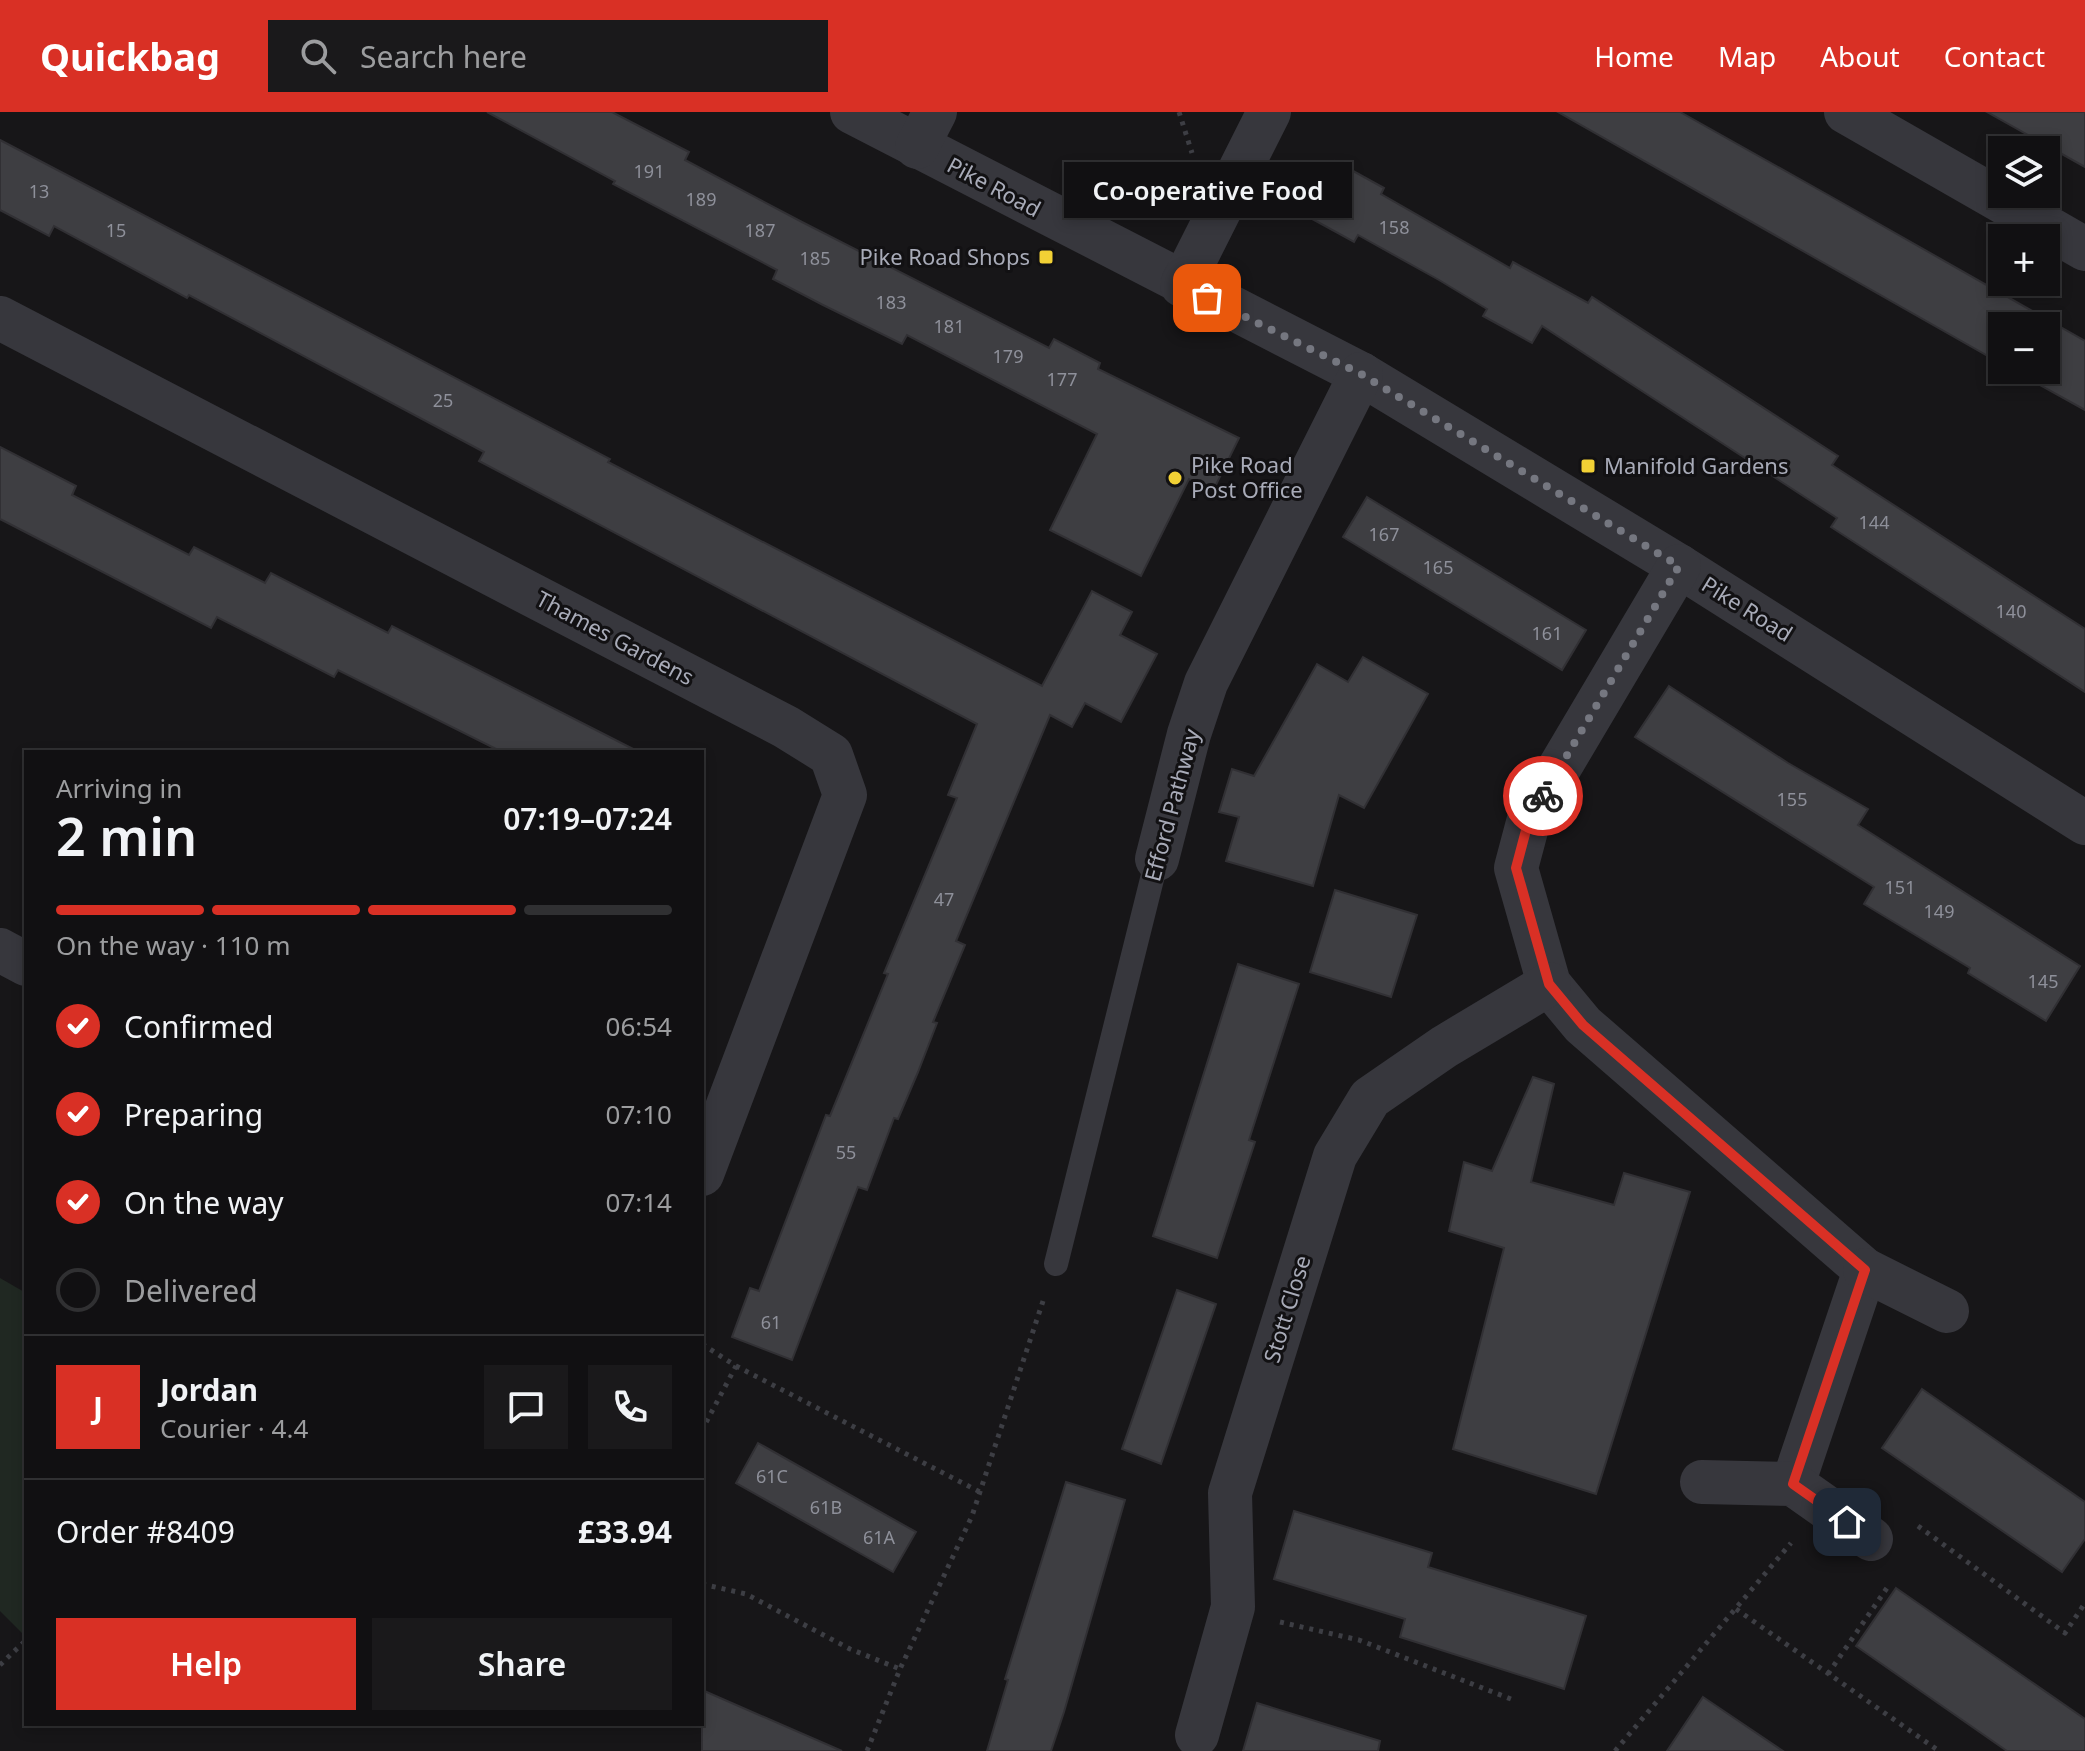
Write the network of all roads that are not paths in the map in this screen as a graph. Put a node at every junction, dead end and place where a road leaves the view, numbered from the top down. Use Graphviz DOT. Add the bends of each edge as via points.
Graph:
graph roads {
  1 [pos="852,112"];
  2 [pos="1269,112"];
  3 [pos="1846,112"];
  4 [pos="926,129"];
  5 [pos="2085,249"];
  6 [pos="1182,285"];
  7 [pos="0,318"];
  8 [pos="1361,374"];
  9 [pos="1679,566"];
  10 [pos="2085,823"];
  11 [pos="1157,859"];
  12 [pos="0,950"];
  13 [pos="24,963"];
  14 [pos="1549,984"];
  15 [pos="704,1169"];
  16 [pos="1056,1264"];
  17 [pos="1865,1270"];
  18 [pos="1947,1311"];
  19 [pos="1702,1482"];
  20 [pos="1808,1495"];
  21 [pos="1871,1539"];
  22 [pos="1197,1735"];
  1 -- 4 [label="street, Pike Road"];
  2 -- 6 [label="street"];
  3 -- 5 [label="street"];
  4 -- 6 [label="street, Pike Road"];
  6 -- 8 [label="street, Pike Road"];
  7 -- 15 [label="street, Thames Gardens" via="831,755 845,795"];
  8 -- 9 [label="street, Pike Road"];
  8 -- 11 [label="street, Efford Pathway" via="1206,683"];
  9 -- 10 [label="street, Pike Road"];
  9 -- 14 [label="street" via="1529,819 1516,868"];
  11 -- 16 [label="lane, Efford Pathway"];
  12 -- 13 [label="street"];
  14 -- 17 [label="street" via="1583,1025"];
  14 -- 22 [label="street, Stott Close" via="1370,1098 1335,1156 1230,1493 1232,1611"];
  17 -- 18 [label="street"];
  17 -- 20 [label="street"];
  19 -- 20 [label="street"];
  20 -- 21 [label="street"];
}
